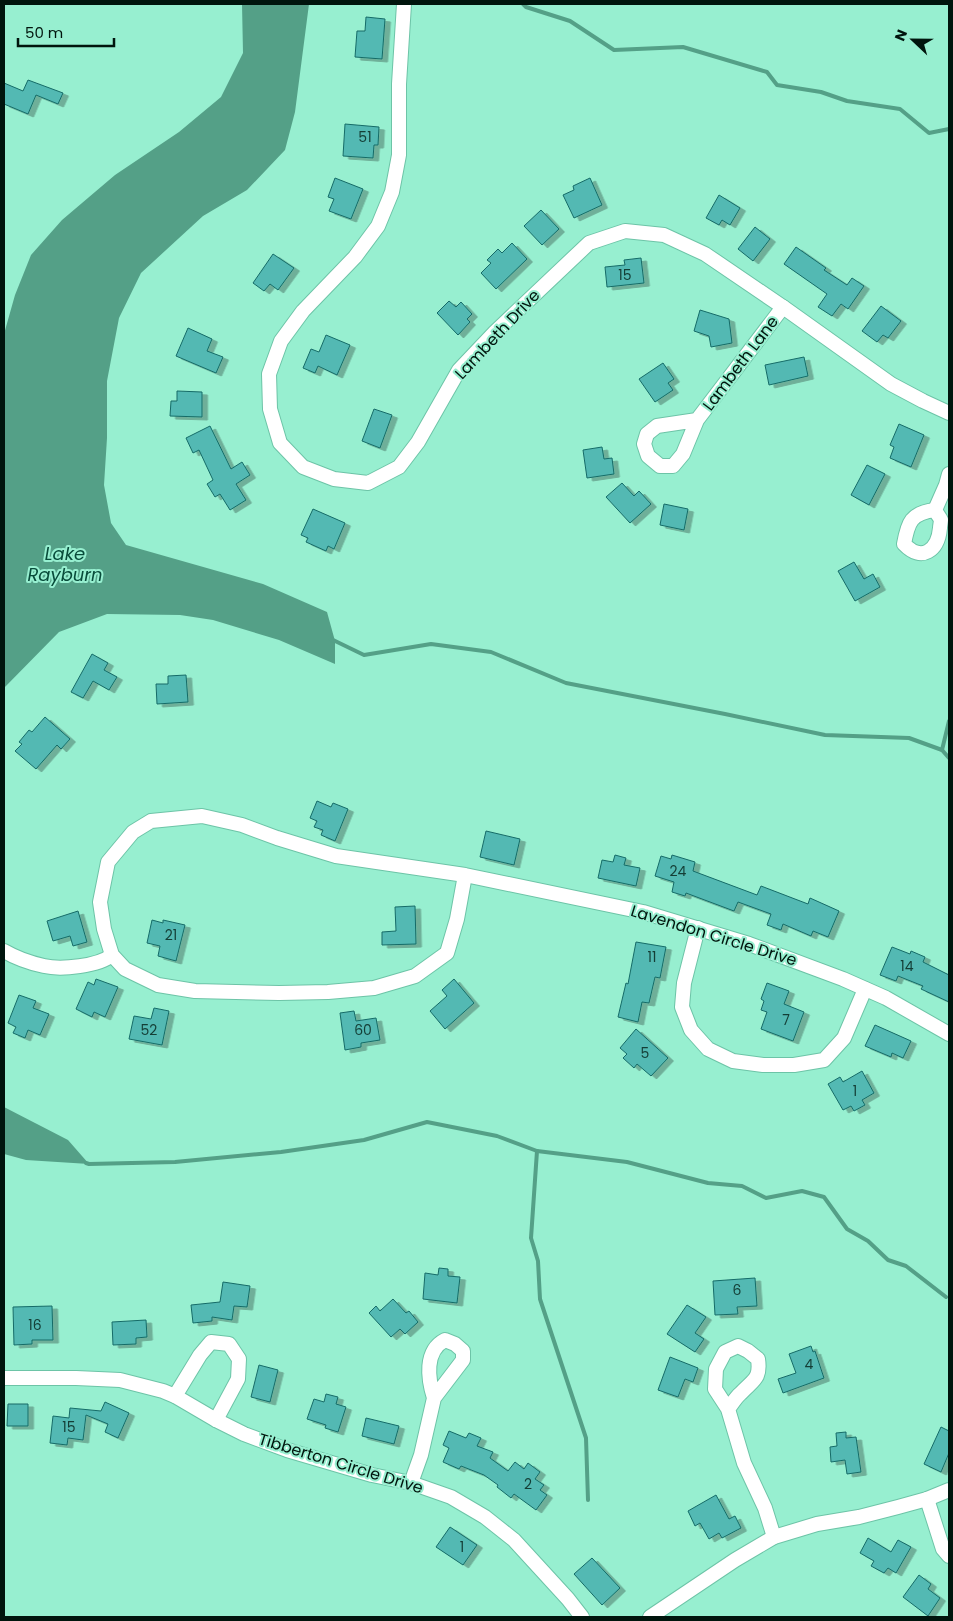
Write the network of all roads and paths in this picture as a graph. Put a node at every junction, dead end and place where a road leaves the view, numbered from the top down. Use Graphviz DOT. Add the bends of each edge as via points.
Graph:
graph roads {
  1 [pos="404,4"];
  2 [pos="783,307"];
  3 [pos="949,413"];
  4 [pos="697,420"];
  5 [pos="949,474"];
  6 [pos="935,510"];
  7 [pos="465,875"];
  8 [pos="698,928"];
  9 [pos="4,951"];
  10 [pos="112,955"];
  11 [pos="865,989"];
  12 [pos="949,1034"];
  13 [pos="4,1378"];
  14 [pos="175,1396"];
  15 [pos="434,1398"];
  16 [pos="728,1409"];
  17 [pos="216,1420"];
  18 [pos="411,1483"];
  19 [pos="949,1490"];
  20 [pos="927,1499"];
  21 [pos="774,1537"];
  22 [pos="949,1556"];
  23 [pos="582,1617"];
  24 [pos="650,1617"];
  1 -- 2 [label="street, Lambeth Drive" via="399,155 392,192 378,226 355,257 303,311 281,341 269,374 270,409 280,443 303,467 334,479 368,483 399,467 418,442 459,370 495,332 589,243 624,231 664,234 705,254"];
  2 -- 3 [label="street, Lambeth Drive" via="891,384"];
  2 -- 4 [label="street, Lambeth Lane"];
  5 -- 6 [label="street"];
  7 -- 8 [label="street, Lavendon Circle Drive" via="643,912"];
  7 -- 10 [label="street" via="447,953 416,976 374,988 279,993 195,991 158,986 125,969"];
  7 -- 10 [label="street, Lavendon Circle Drive" via="336,856 242,825 202,816 151,821 133,832 108,862 100,902"];
  8 -- 11 [label="street, Lavendon Circle Drive" via="797,961"];
  8 -- 11 [label="street" via="684,983 682,1007 690,1030 708,1049 732,1061 794,1066 824,1060 844,1038"];
  9 -- 10 [label="street" via="46,967 96,964"];
  11 -- 12 [label="street, Lavendon Circle Drive"];
  13 -- 14 [label="street, Tibberton Circle Drive" via="120,1380"];
  14 -- 17 [label="street, Tibberton Circle Drive"];
  14 -- 17 [label="street" via="211,1342 229,1344 239,1359 238,1379"];
  15 -- 18 [label="street" via="422,1455"];
  16 -- 21 [label="street" via="744,1463 765,1508"];
  17 -- 18 [label="street, Tibberton Circle Drive" via="286,1450"];
  18 -- 23 [label="street, Tibberton Circle Drive" via="451,1498 485,1517 514,1540"];
  19 -- 20 [label="street"];
  20 -- 21 [label="street"];
  20 -- 22 [label="street" via="943,1549"];
  21 -- 24 [label="street"];
}
